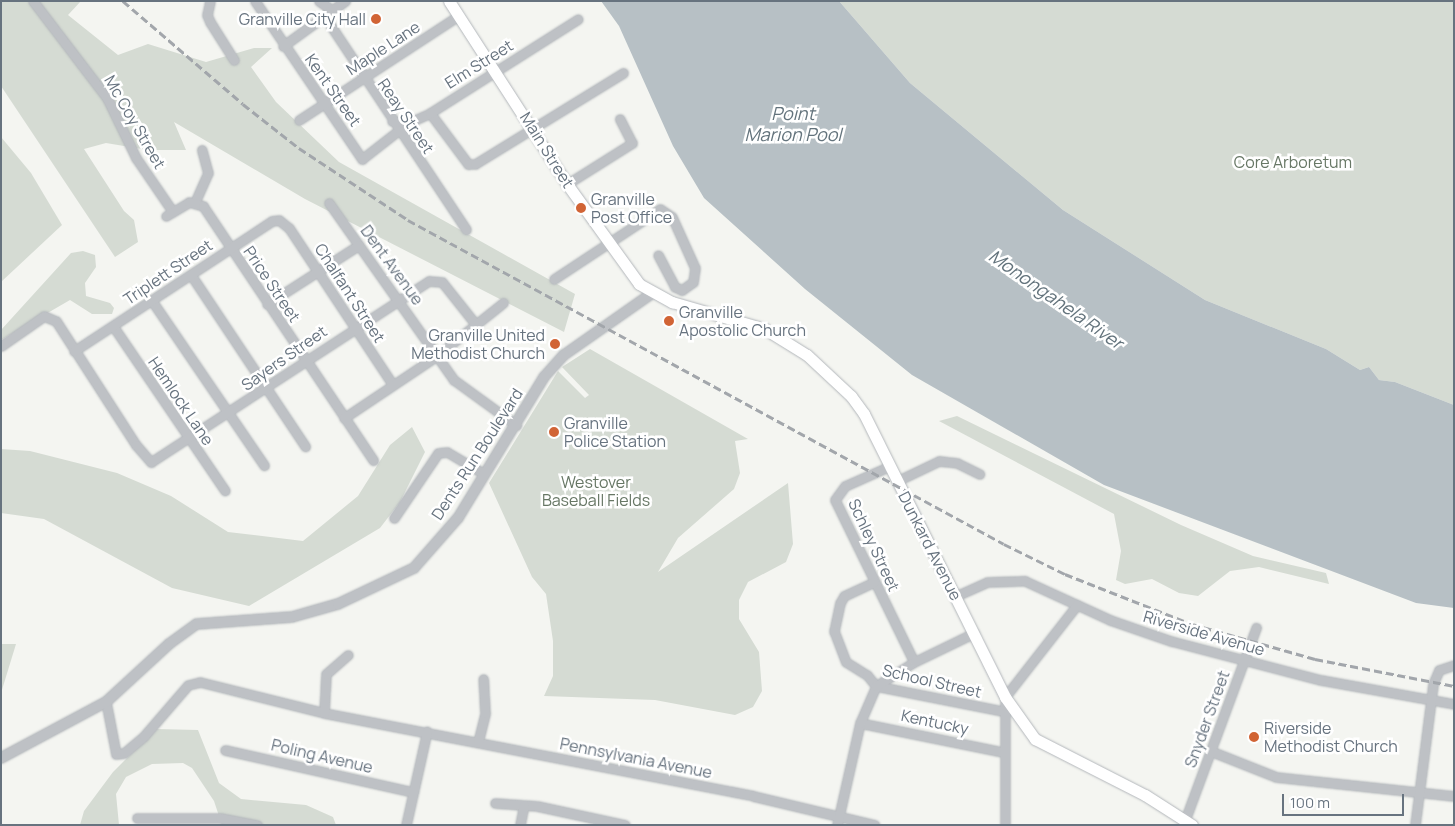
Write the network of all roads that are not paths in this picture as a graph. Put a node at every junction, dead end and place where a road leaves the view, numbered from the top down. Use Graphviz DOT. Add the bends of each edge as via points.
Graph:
graph roads {
  1 [pos="33,1"];
  2 [pos="210,1"];
  3 [pos="255,1"];
  4 [pos="319,1"];
  5 [pos="345,1"];
  6 [pos="449,1"];
  7 [pos="329,13"];
  8 [pos="458,16"];
  9 [pos="578,19"];
  10 [pos="283,46"];
  11 [pos="234,60"];
  12 [pos="495,70"];
  13 [pos="623,73"];
  14 [pos="364,78"];
  15 [pos="325,104"];
  16 [pos="430,113"];
  17 [pos="620,119"];
  18 [pos="299,120"];
  19 [pos="392,121"];
  20 [pos="408,123"];
  21 [pos="534,128"];
  22 [pos="399,134"];
  23 [pos="202,150"];
  24 [pos="567,184"];
  25 [pos="195,202"];
  26 [pos="329,203"];
  27 [pos="279,220"];
  28 [pos="466,229"];
  29 [pos="609,242"];
  30 [pos="359,245"];
  31 [pos="230,249"];
  32 [pos="658,255"];
  33 [pos="318,272"];
  34 [pos="191,276"];
  35 [pos="554,279"];
  36 [pos="682,290"];
  37 [pos="651,294"];
  38 [pos="399,300"];
  39 [pos="152,301"];
  40 [pos="503,303"];
  41 [pos="267,304"];
  42 [pos="679,304"];
  43 [pos="113,326"];
  44 [pos="477,326"];
  45 [pos="356,329"];
  46 [pos="1,346"];
  47 [pos="74,351"];
  48 [pos="435,357"];
  49 [pos="305,361"];
  50 [pos="393,385"];
  51 [pos="266,389"];
  52 [pos="229,414"];
  53 [pos="344,418"];
  54 [pos="516,425"];
  55 [pos="189,441"];
  56 [pos="305,446"];
  57 [pos="373,460"];
  58 [pos="264,465"];
  59 [pos="890,466"];
  60 [pos="484,474"];
  61 [pos="980,474"];
  62 [pos="897,481"];
  63 [pos="225,491"];
  64 [pos="394,518"];
  65 [pos="874,582"];
  66 [pos="956,596"];
  67 [pos="1077,604"];
  68 [pos="1256,628"];
  69 [pos="974,633"];
  70 [pos="348,655"];
  71 [pos="1244,660"];
  72 [pos="914,662"];
  73 [pos="1454,664"];
  74 [pos="483,679"];
  75 [pos="876,686"];
  76 [pos="1005,697"];
  77 [pos="1430,701"];
  78 [pos="106,702"];
  79 [pos="1454,704"];
  80 [pos="1002,711"];
  81 [pos="324,713"];
  82 [pos="860,722"];
  83 [pos="426,731"];
  84 [pos="478,742"];
  85 [pos="225,750"];
  86 [pos="1003,752"];
  87 [pos="1213,752"];
  88 [pos="1,758"];
  89 [pos="413,792"];
  90 [pos="1419,792"];
  91 [pos="1454,796"];
  92 [pos="495,803"];
  93 [pos="524,805"];
  94 [pos="137,818"];
  95 [pos="838,821"];
  96 [pos="201,822"];
  97 [pos="1188,822"];
  98 [pos="257,825"];
  99 [pos="406,825"];
  100 [pos="520,825"];
  101 [pos="625,825"];
  102 [pos="875,825"];
  103 [pos="1005,825"];
  104 [pos="1415,825"];
  1 -- 25 [label="street, Mc Coy Street" via="107,98 136,158 169,214"];
  2 -- 11 [label="street" via="207,15"];
  3 -- 10 [label="street, Kent Street"];
  4 -- 7 [label="street, Reay Street"];
  5 -- 7 [label="street"];
  6 -- 8 [label="main road, Main Street"];
  7 -- 10 [label="street"];
  7 -- 14 [label="street, Reay Street"];
  8 -- 12 [label="main road, Main Street"];
  8 -- 14 [label="street, Maple Lane"];
  9 -- 12 [label="street, Elm Street"];
  10 -- 15 [label="street, Kent Street"];
  12 -- 16 [label="street, Elm Street"];
  12 -- 21 [label="main road, Main Street"];
  13 -- 21 [label="street"];
  14 -- 15 [label="street, Maple Lane"];
  14 -- 19 [label="street, Reay Street"];
  15 -- 18 [label="street, Maple Lane"];
  15 -- 22 [label="street, Kent Street" via="362,159"];
  16 -- 20 [label="street, Elm Street"];
  16 -- 21 [label="street" via="468,164 475,164"];
  17 -- 24 [label="street" via="632,143"];
  19 -- 20 [label="street"];
  19 -- 22 [label="street, Reay Street"];
  20 -- 22 [label="street"];
  21 -- 24 [label="main road, Main Street"];
  22 -- 28 [label="street, Reay Street"];
  23 -- 25 [label="street" via="208,172"];
  24 -- 29 [label="main road, Main Street"];
  25 -- 31 [label="street, Price Street" via="203,206"];
  26 -- 30 [label="street, Dent Avenue"];
  27 -- 31 [label="street, Triplett Street" via="272,221"];
  27 -- 33 [label="street, Chalfant Street" via="289,228"];
  29 -- 35 [label="street"];
  29 -- 36 [label="street" via="660,209 672,217 695,268 693,282"];
  29 -- 37 [label="main road, Main Street" via="639,284"];
  30 -- 33 [label="street"];
  30 -- 38 [label="street, Dent Avenue"];
  31 -- 34 [label="street, Triplett Street"];
  31 -- 41 [label="street, Price Street"];
  32 -- 36 [label="street" via="670,282"];
  33 -- 41 [label="street"];
  33 -- 45 [label="street, Chalfant Street"];
  34 -- 39 [label="street, Triplett Street"];
  34 -- 51 [label="street"];
  36 -- 42 [label="street"];
  37 -- 42 [label="main road, Dunkard Avenue"];
  37 -- 54 [label="street, Dents Run Boulevard" via="564,354 544,377"];
  38 -- 44 [label="street, Sayers Street" via="436,280"];
  38 -- 45 [label="street, Sayers Street"];
  38 -- 48 [label="street, Dent Avenue"];
  39 -- 43 [label="street, Triplett Street"];
  39 -- 52 [label="street"];
  40 -- 44 [label="street"];
  41 -- 49 [label="street, Price Street"];
  42 -- 59 [label="main road, Dunkard Avenue" via="765,330 807,355 851,396"];
  43 -- 47 [label="street, Triplett Street"];
  43 -- 55 [label="street, Hemlock Lane"];
  44 -- 48 [label="street"];
  45 -- 49 [label="street, Sayers Street"];
  45 -- 50 [label="street, Chalfant Street"];
  46 -- 47 [label="street" via="44,316 56,321"];
  47 -- 55 [label="street, Sayers Street" via="136,446 151,462"];
  48 -- 50 [label="street"];
  48 -- 54 [label="street, Dent Avenue" via="454,380"];
  49 -- 51 [label="street, Sayers Street"];
  49 -- 53 [label="street, Price Street"];
  50 -- 53 [label="street"];
  51 -- 52 [label="street, Sayers Street"];
  51 -- 56 [label="street"];
  52 -- 55 [label="street, Sayers Street"];
  52 -- 58 [label="street"];
  53 -- 57 [label="street, Price Street"];
  54 -- 60 [label="street, Dents Run Boulevard"];
  55 -- 63 [label="street, Hemlock Lane"];
  59 -- 62 [label="main road, Dunkard Avenue"];
  59 -- 65 [label="street, Schley Street" via="845,486 835,500"];
  60 -- 64 [label="street" via="447,452 438,453"];
  60 -- 78 [label="street, Dents Run Boulevard" via="458,518 414,568 338,604 292,617 197,624 169,644"];
  61 -- 62 [label="street" via="957,463 939,461"];
  62 -- 66 [label="main road, Dunkard Avenue"];
  65 -- 72 [label="street, Schley Street"];
  65 -- 75 [label="street, School Street" via="844,596 834,631 846,662 867,675"];
  66 -- 67 [label="street, Riverside Avenue" via="986,582 1007,579 1041,587"];
  66 -- 69 [label="main road, Dunkard Avenue"];
  67 -- 71 [label="street, Riverside Avenue" via="1143,632"];
  67 -- 76 [label="street"];
  68 -- 71 [label="street, Snyder Street"];
  69 -- 72 [label="street"];
  69 -- 76 [label="main road, Dunkard Avenue"];
  70 -- 81 [label="street" via="326,674"];
  71 -- 77 [label="street, Riverside Avenue"];
  71 -- 87 [label="street, Snyder Street"];
  72 -- 75 [label="street"];
  73 -- 77 [label="street" via="1435,676"];
  74 -- 84 [label="street" via="485,713"];
  75 -- 80 [label="street, School Street"];
  75 -- 82 [label="street"];
  76 -- 80 [label="street"];
  76 -- 97 [label="main road, Dunkard Avenue" via="1034,740 1145,795"];
  77 -- 79 [label="street, Riverside Avenue"];
  77 -- 90 [label="street"];
  78 -- 81 [label="street, Pennsylvania Avenue" via="116,754 124,754 144,736 188,685 200,682"];
  78 -- 88 [label="street, Dents Run Boulevard"];
  80 -- 86 [label="street"];
  81 -- 83 [label="street, Pennsylvania Avenue"];
  82 -- 86 [label="street, Kentucky"];
  82 -- 95 [label="street"];
  83 -- 84 [label="street, Pennsylvania Avenue"];
  83 -- 89 [label="street"];
  84 -- 95 [label="street, Pennsylvania Avenue" via="754,796"];
  85 -- 89 [label="street, Poling Avenue"];
  86 -- 103 [label="street"];
  87 -- 90 [label="street" via="1276,777"];
  87 -- 97 [label="street, Snyder Street"];
  89 -- 99 [label="street"];
  90 -- 91 [label="street"];
  90 -- 104 [label="street"];
  92 -- 93 [label="street"];
  93 -- 100 [label="street"];
  93 -- 101 [label="street"];
  94 -- 96 [label="street"];
  95 -- 102 [label="street, Pennsylvania Avenue"];
  96 -- 98 [label="street"];
}
